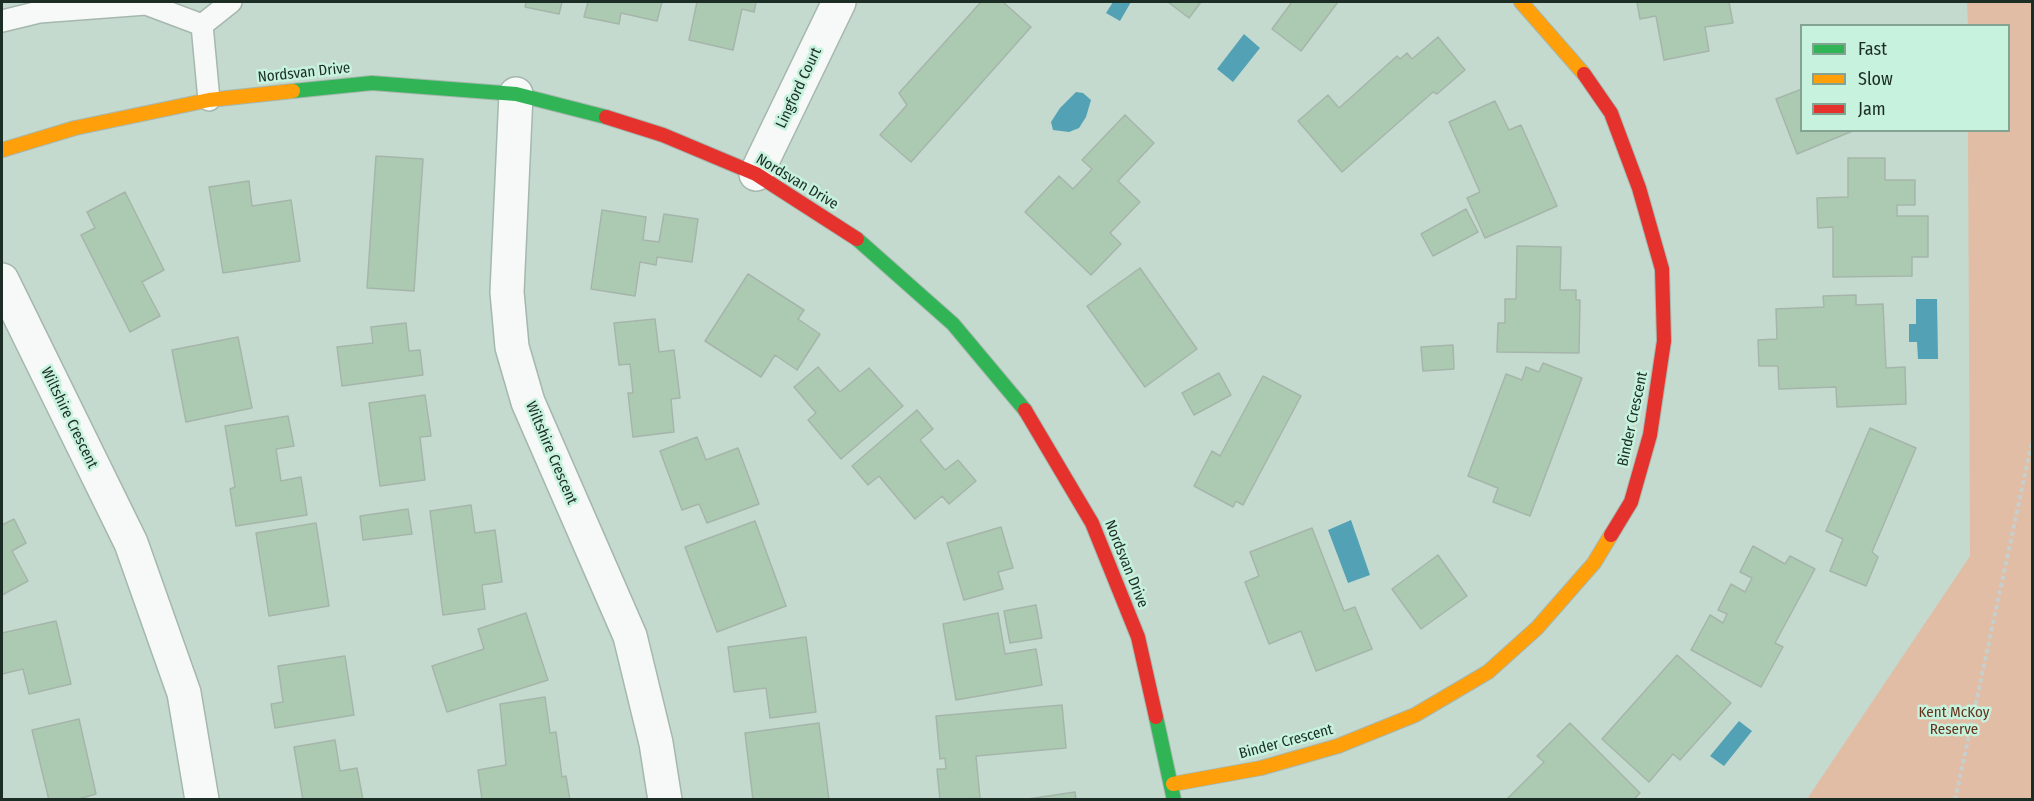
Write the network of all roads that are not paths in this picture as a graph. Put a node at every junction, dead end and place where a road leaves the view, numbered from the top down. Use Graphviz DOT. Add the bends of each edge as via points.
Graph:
graph roads {
  1 [pos="231,2"];
  2 [pos="839,2"];
  3 [pos="1521,2"];
  4 [pos="2,21"];
  5 [pos="202,25"];
  6 [pos="516,94"];
  7 [pos="209,100"];
  8 [pos="2,150"];
  9 [pos="756,174"];
  10 [pos="2,280"];
  11 [pos="1173,784"];
  12 [pos="202,800"];
  13 [pos="665,800"];
  14 [pos="1174,800"];
  1 -- 5 [label="lane"];
  2 -- 9 [label="street, Lingford Court"];
  3 -- 11 [label="street, Binder Crescent" via="1576,62 1611,112 1639,188 1662,269 1664,341 1650,435 1631,502 1593,563 1537,627 1488,672 1415,715 1338,746 1261,768"];
  4 -- 5 [label="lane" via="39,12 146,4"];
  5 -- 7 [label="lane"];
  6 -- 7 [label="street, Nordsvan Drive" via="372,83"];
  6 -- 9 [label="street, Nordsvan Drive" via="663,135"];
  6 -- 13 [label="street, Wiltshire Crescent" via="507,292 512,347 528,402 630,636 656,743"];
  7 -- 8 [label="street, Nordsvan Drive" via="75,128"];
  9 -- 11 [label="street, Nordsvan Drive" via="870,249 954,324 1031,418 1092,523 1138,637"];
  10 -- 12 [label="street, Wiltshire Crescent" via="131,543 184,693"];
  11 -- 14 [label="street, Nordsvan Drive"];
}
